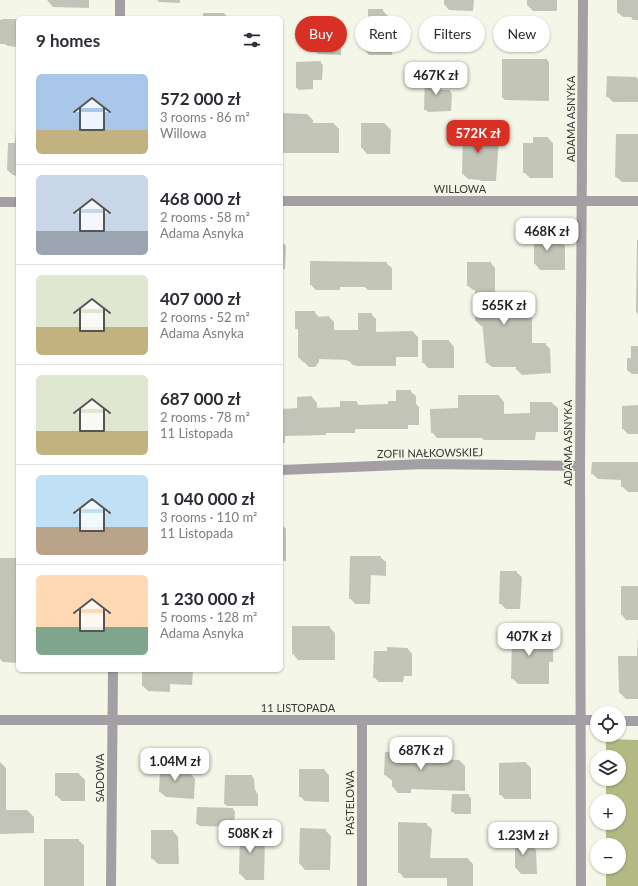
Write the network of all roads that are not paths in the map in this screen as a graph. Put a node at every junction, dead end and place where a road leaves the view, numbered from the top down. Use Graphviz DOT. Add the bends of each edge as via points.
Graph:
graph roads {
  1 [pos="120,0"];
  2 [pos="583,0"];
  3 [pos="120,16"];
  4 [pos="283,201"];
  5 [pos="582,201"];
  6 [pos="638,201"];
  7 [pos="0,202"];
  8 [pos="16,202"];
  9 [pos="580,466"];
  10 [pos="283,470"];
  11 [pos="112,672"];
  12 [pos="0,720"];
  13 [pos="112,720"];
  14 [pos="362,720"];
  15 [pos="581,720"];
  16 [pos="590,720"];
  17 [pos="626,721"];
  18 [pos="638,721"];
  19 [pos="111,886"];
  20 [pos="362,886"];
  21 [pos="581,886"];
  1 -- 3 [label="street"];
  2 -- 5 [label="street, ADAMA ASNYKA"];
  4 -- 5 [label="street, WILLOWA"];
  5 -- 6 [label="street, WILLOWA"];
  5 -- 9 [label="street, ADAMA ASNYKA"];
  7 -- 8 [label="street"];
  9 -- 10 [label="street, ZOFII NAŁKOWSKIEJ" via="424,464"];
  9 -- 15 [label="street, ADAMA ASNYKA"];
  11 -- 13 [label="street, SADOWA"];
  12 -- 13 [label="street, 11 LISTOPADA"];
  13 -- 14 [label="street, 11 LISTOPADA"];
  13 -- 19 [label="street, SADOWA"];
  14 -- 15 [label="street, 11 LISTOPADA"];
  14 -- 20 [label="street, PASTELOWA"];
  15 -- 16 [label="street, 11 LISTOPADA"];
  15 -- 21 [label="street, ADAMA ASNYKA"];
  17 -- 18 [label="street"];
}
